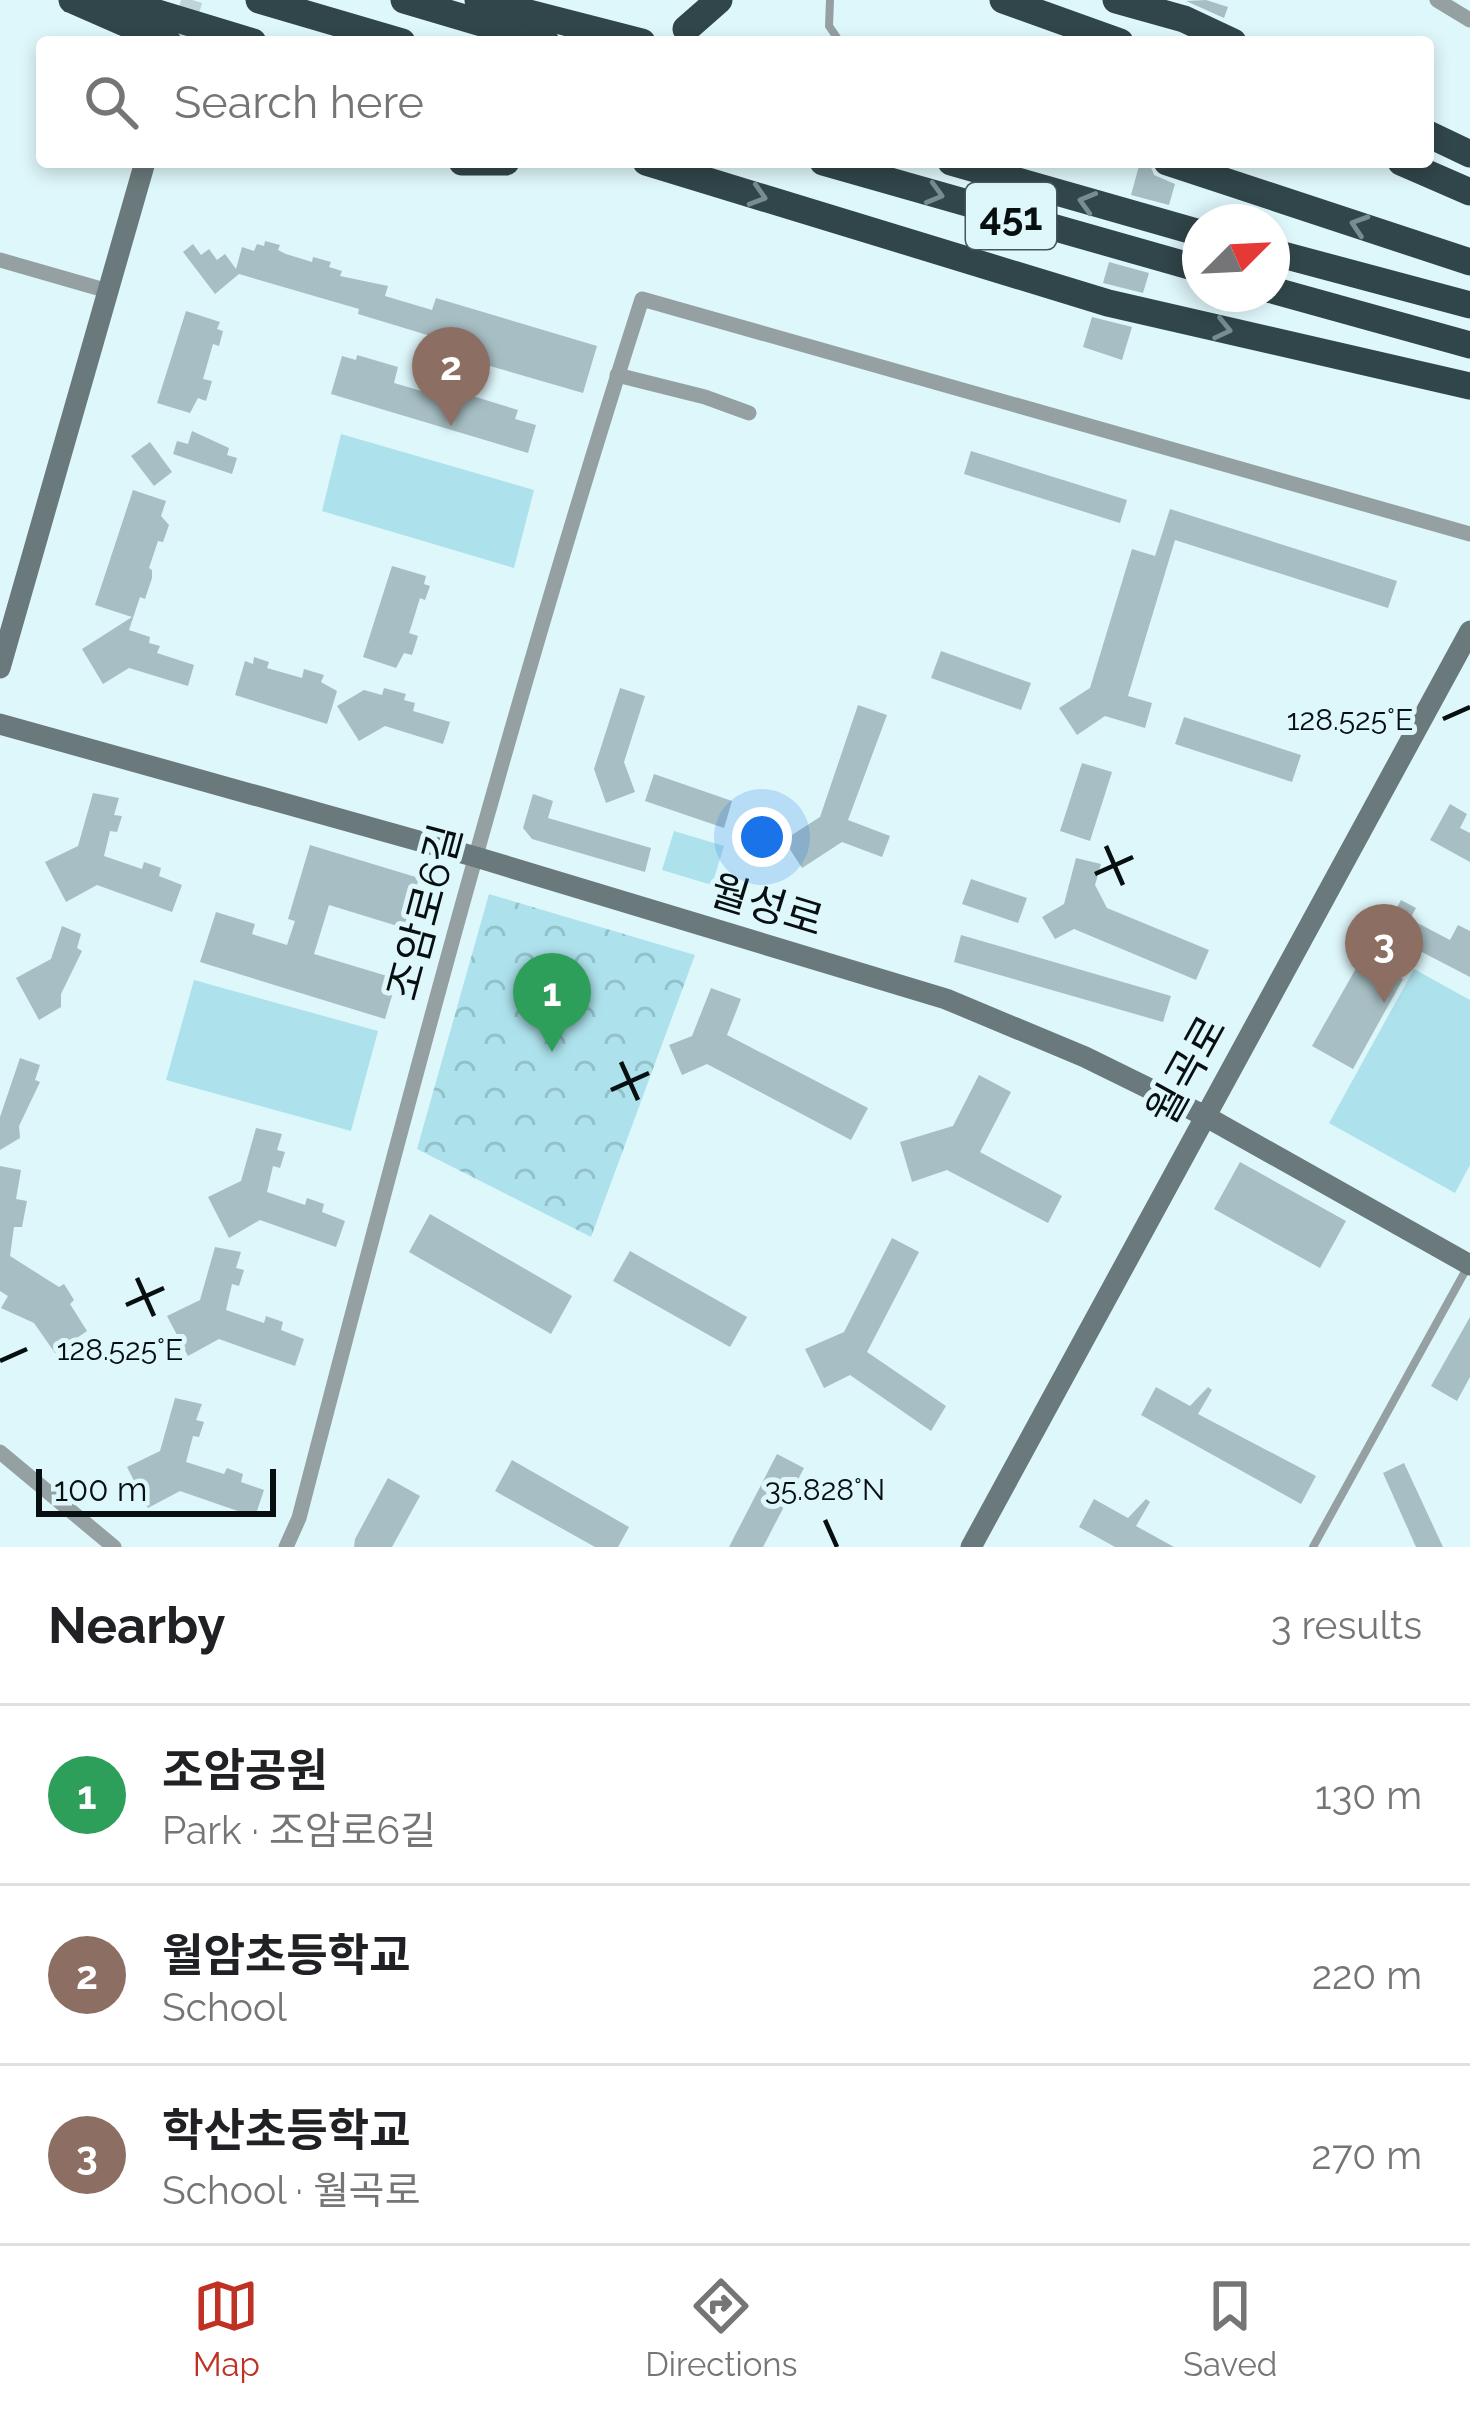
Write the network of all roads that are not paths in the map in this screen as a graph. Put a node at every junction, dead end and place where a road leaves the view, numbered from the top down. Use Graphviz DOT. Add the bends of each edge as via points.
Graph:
graph roads {
  1 [pos="72,0"];
  2 [pos="115,0"];
  3 [pos="259,0"];
  4 [pos="404,0"];
  5 [pos="478,0"];
  6 [pos="719,0"];
  7 [pos="830,0"];
  8 [pos="1004,0"];
  9 [pos="1116,0"];
  10 [pos="1436,0"];
  11 [pos="1470,20"];
  12 [pos="686,29"];
  13 [pos="154,36"];
  14 [pos="233,36"];
  15 [pos="382,36"];
  16 [pos="526,36"];
  17 [pos="619,36"];
  18 [pos="836,36"];
  19 [pos="1103,36"];
  20 [pos="1220,36"];
  21 [pos="1434,137"];
  22 [pos="1470,154"];
  23 [pos="143,168"];
  24 [pos="666,168"];
  25 [pos="844,168"];
  26 [pos="972,168"];
  27 [pos="1185,168"];
  28 [pos="1415,168"];
  29 [pos="1470,192"];
  30 [pos="1182,228"];
  31 [pos="1290,258"];
  32 [pos="0,260"];
  33 [pos="1470,262"];
  34 [pos="1182,264"];
  35 [pos="108,291"];
  36 [pos="1290,295"];
  37 [pos="1470,305"];
  38 [pos="1470,345"];
  39 [pos="617,375"];
  40 [pos="1470,386"];
  41 [pos="748,413"];
  42 [pos="1470,534"];
  43 [pos="1470,631"];
  44 [pos="0,668"];
  45 [pos="0,724"];
  46 [pos="476,856"];
  47 [pos="1205,1115"];
  48 [pos="1470,1264"];
  49 [pos="0,1452"];
  50 [pos="114,1547"];
  51 [pos="286,1547"];
  52 [pos="971,1547"];
  53 [pos="1312,1547"];
  1 -- 13 [label="highway"];
  2 -- 14 [label="highway"];
  3 -- 15 [label="highway"];
  4 -- 16 [label="highway"];
  5 -- 17 [label="highway"];
  6 -- 12 [label="highway"];
  7 -- 18 [label="lane"];
  8 -- 19 [label="highway"];
  9 -- 20 [label="highway"];
  10 -- 11 [label="street"];
  21 -- 22 [label="highway"];
  23 -- 35 [label="street"];
  24 -- 40 [label="highway, one-way" via="1108,303"];
  25 -- 34 [label="highway, 451, one-way"];
  30 -- 26 [label="highway, 451, one-way"];
  33 -- 27 [label="highway, one-way"];
  28 -- 29 [label="highway"];
  31 -- 37 [label="highway"];
  32 -- 35 [label="street"];
  35 -- 44 [label="street"];
  36 -- 38 [label="highway"];
  39 -- 41 [label="street"];
  39 -- 42 [label="street, 조암로6길" via="642,299"];
  39 -- 46 [label="street, 조암로6길"];
  43 -- 47 [label="street, 월곡로"];
  45 -- 46 [label="street, 월성로"];
  46 -- 47 [label="street, 월성로" via="946,999"];
  46 -- 51 [label="street, 조암로6길"];
  47 -- 48 [label="street, 월성로"];
  47 -- 52 [label="street, 월곡로"];
  48 -- 53 [label="lane"];
  49 -- 50 [label="street"];
}
